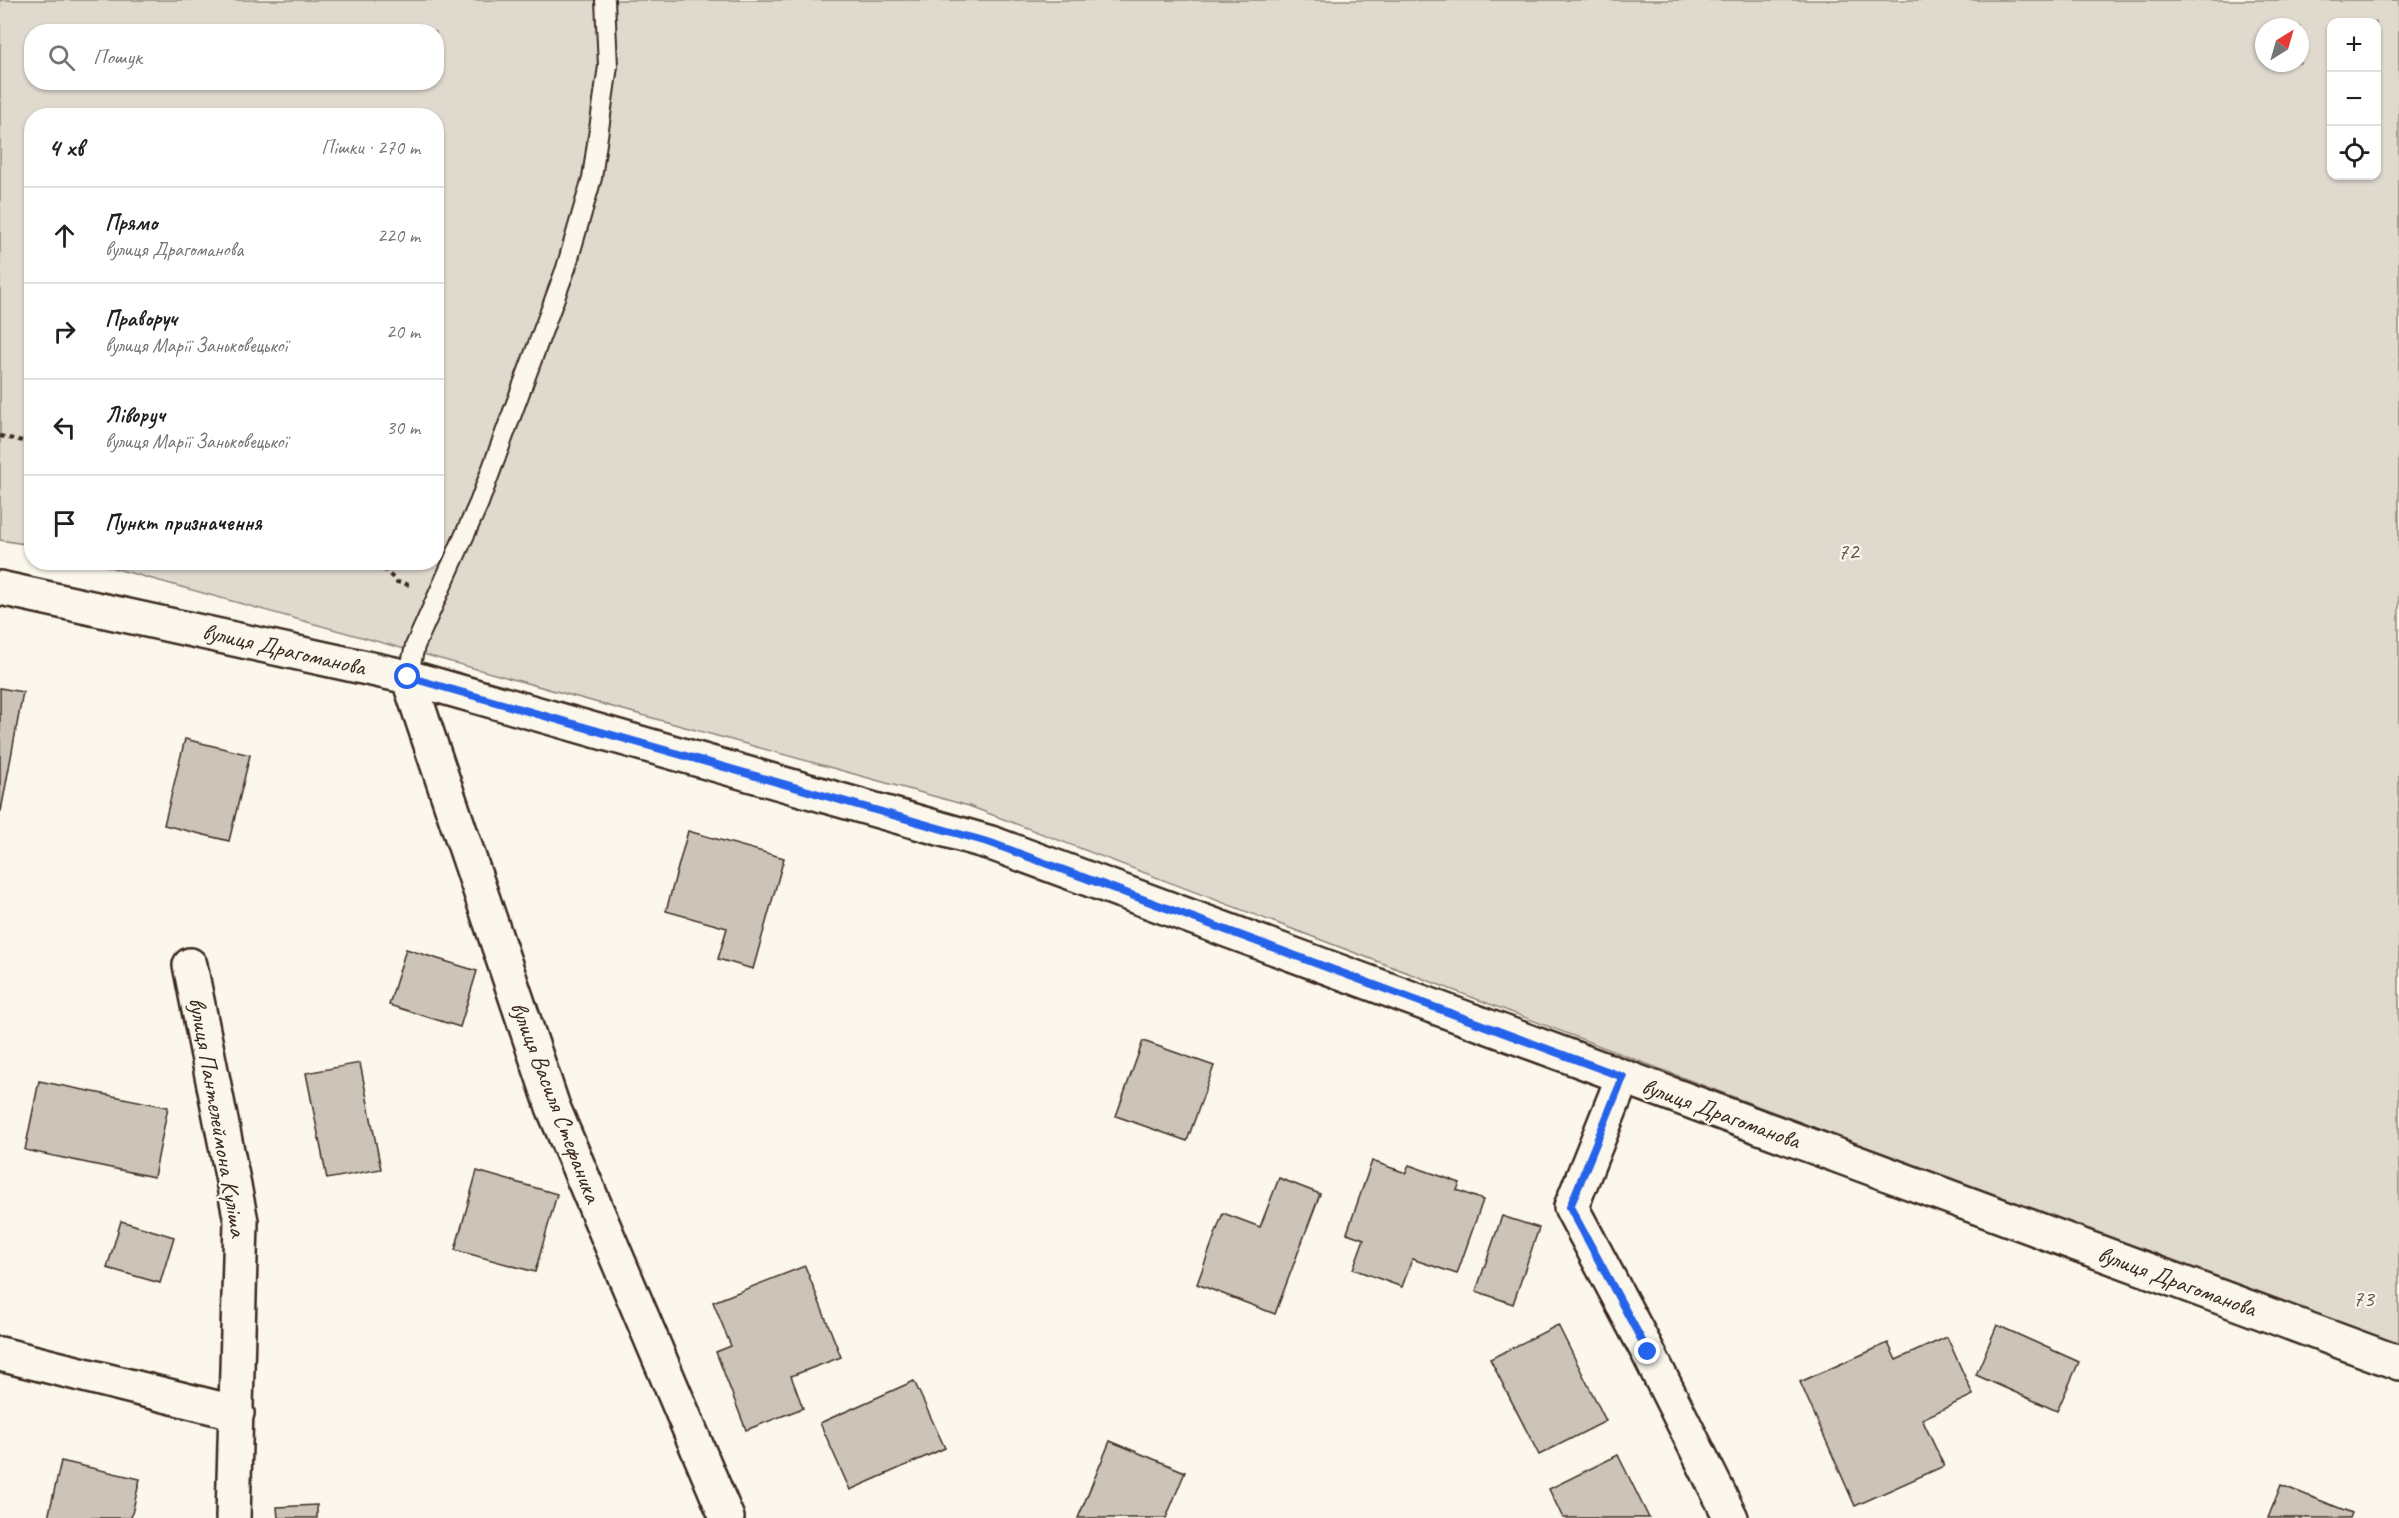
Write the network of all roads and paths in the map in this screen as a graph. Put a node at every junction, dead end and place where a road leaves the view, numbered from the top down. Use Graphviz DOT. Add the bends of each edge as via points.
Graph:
graph roads {
  1 [pos="605,0"];
  2 [pos="0,436"];
  3 [pos="24,441"];
  4 [pos="385,570"];
  5 [pos="0,588"];
  6 [pos="440,594"];
  7 [pos="408,677"];
  8 [pos="190,965"];
  9 [pos="1623,1077"];
  10 [pos="0,1354"];
  11 [pos="2399,1363"];
  12 [pos="237,1413"];
  13 [pos="233,1518"];
  14 [pos="727,1518"];
  15 [pos="1731,1518"];
  1 -- 6 [label="lane" via="608,66 592,178 566,268 479,504"];
  2 -- 3 [label="path"];
  4 -- 6 [label="path" via="397,582"];
  5 -- 7 [label="street, вулиця Драгоманова"];
  6 -- 7 [label="lane" via="415,646"];
  7 -- 9 [label="street, вулиця Драгоманова" via="991,843"];
  7 -- 14 [label="street, вулиця Василя Стефаника" via="553,1107"];
  8 -- 12 [label="street, вулиця Пантелеймона Куліша" via="241,1221"];
  9 -- 11 [label="street, вулиця Драгоманова"];
  9 -- 15 [label="street" via="1570,1207"];
  10 -- 12 [label="street"];
  12 -- 13 [label="street, вулиця Пантелеймона Куліша"];
}
